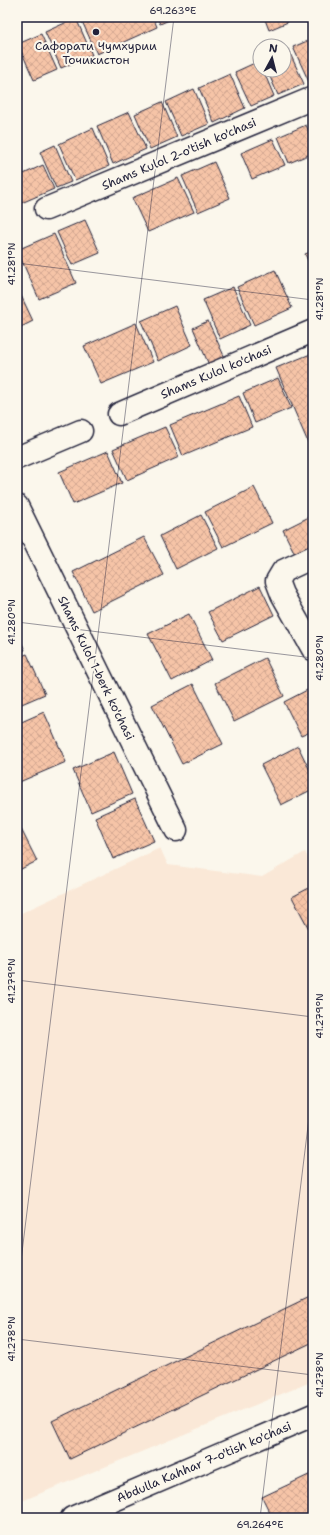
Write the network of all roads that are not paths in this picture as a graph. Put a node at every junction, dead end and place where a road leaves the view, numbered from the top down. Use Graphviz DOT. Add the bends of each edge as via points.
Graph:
graph roads {
  1 [pos="313,98"];
  2 [pos="46,209"];
  3 [pos="313,330"];
  4 [pos="119,414"];
  5 [pos="81,431"];
  6 [pos="17,458"];
  7 [pos="17,506"];
  8 [pos="313,557"];
  9 [pos="313,650"];
  10 [pos="176,830"];
  11 [pos="313,1415"];
  12 [pos="72,1518"];
  1 -- 2 [label="street, Shams Kulol 2-o'tish ko'chasi"];
  3 -- 4 [label="street, Shams Kulol ko'chasi"];
  5 -- 6 [label="street"];
  7 -- 10 [label="street, Shams Kulol 1-berk ko'chasi"];
  8 -- 9 [label="street" via="282,571 277,581"];
  11 -- 12 [label="street, Abdulla Kahhar 7-o'tish ko'chasi"];
}
